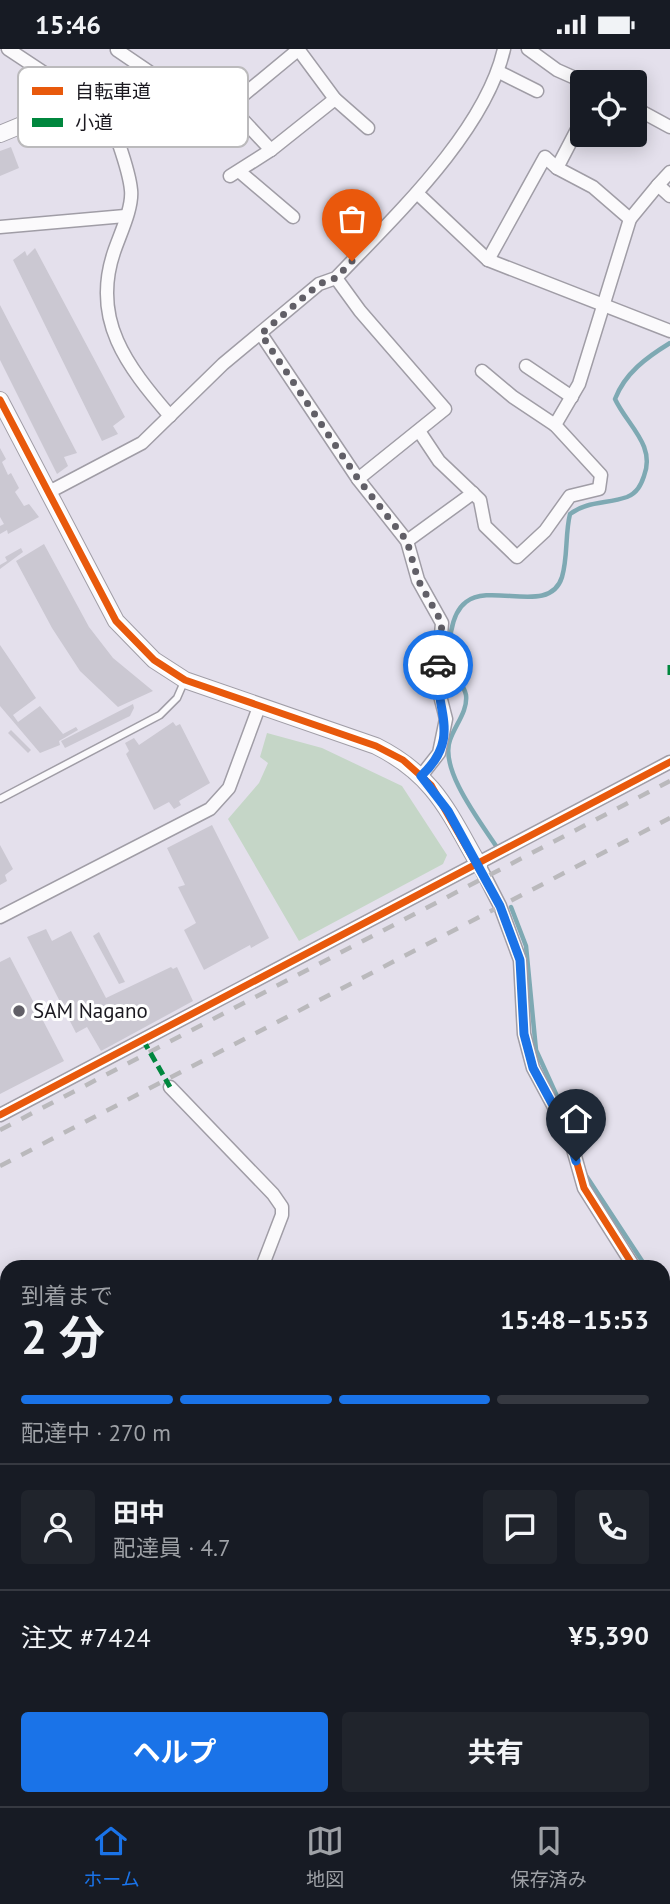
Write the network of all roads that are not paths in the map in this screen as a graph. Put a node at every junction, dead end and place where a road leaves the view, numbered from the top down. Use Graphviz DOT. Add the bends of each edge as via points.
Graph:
graph roads {
  1 [pos="8,49"];
  2 [pos="298,49"];
  3 [pos="504,49"];
  4 [pos="528,49"];
  5 [pos="122,58"];
  6 [pos="35,67"];
  7 [pos="138,67"];
  8 [pos="499,72"];
  9 [pos="570,76"];
  10 [pos="248,91"];
  11 [pos="537,91"];
  12 [pos="335,99"];
  13 [pos="647,115"];
  14 [pos="248,125"];
  15 [pos="18,127"];
  16 [pos="670,127"];
  17 [pos="368,128"];
  18 [pos="0,134"];
  19 [pos="570,142"];
  20 [pos="119,147"];
  21 [pos="271,150"];
  22 [pos="557,167"];
  23 [pos="670,172"];
  24 [pos="658,185"];
  25 [pos="417,193"];
  26 [pos="670,196"];
  27 [pos="125,216"];
  28 [pos="293,217"];
  29 [pos="629,219"];
  30 [pos="0,227"];
  31 [pos="488,260"];
  32 [pos="336,278"];
  33 [pos="602,304"];
  34 [pos="670,331"];
  35 [pos="261,334"];
  36 [pos="527,366"];
  37 [pos="482,371"];
  38 [pos="572,397"];
  39 [pos="0,400"];
  40 [pos="170,415"];
  41 [pos="555,425"];
  42 [pos="419,431"];
  43 [pos="358,479"];
  44 [pos="49,492"];
  45 [pos="473,493"];
  46 [pos="407,541"];
  47 [pos="185,680"];
  48 [pos="259,707"];
  49 [pos="670,762"];
  50 [pos="421,776"];
  51 [pos="0,799"];
  52 [pos="479,865"];
  53 [pos="0,917"];
  54 [pos="170,1087"];
  55 [pos="0,1115"];
  56 [pos="265,1260"];
  57 [pos="629,1260"];
  1 -- 6 [label="street"];
  2 -- 10 [label="street"];
  2 -- 12 [label="street"];
  3 -- 8 [label="street"];
  4 -- 9 [label="street"];
  5 -- 7 [label="street"];
  8 -- 11 [label="street"];
  8 -- 25 [label="street" via="478,113"];
  12 -- 17 [label="street"];
  12 -- 21 [label="street"];
  13 -- 16 [label="street"];
  14 -- 21 [label="street"];
  15 -- 18 [label="street"];
  19 -- 22 [label="street"];
  20 -- 27 [label="street" via="132,192"];
  21 -- 28 [label="street" via="235,174"];
  22 -- 29 [label="street" via="593,187"];
  22 -- 31 [label="street" via="545,157"];
  23 -- 24 [label="street"];
  24 -- 26 [label="street"];
  24 -- 29 [label="street"];
  25 -- 31 [label="street"];
  25 -- 32 [label="street"];
  27 -- 30 [label="street"];
  27 -- 40 [label="street" via="111,261 107,305 112,335 145,387"];
  29 -- 33 [label="street"];
  31 -- 33 [label="street"];
  32 -- 35 [label="street" via="319,284"];
  32 -- 42 [label="street" via="445,409"];
  33 -- 34 [label="street"];
  33 -- 38 [label="street"];
  35 -- 40 [label="street"];
  35 -- 43 [label="street"];
  36 -- 38 [label="street"];
  37 -- 41 [label="street"];
  38 -- 41 [label="street"];
  39 -- 44 [label="street"];
  40 -- 44 [label="street" via="142,443"];
  41 -- 45 [label="street" via="601,475 599,489 570,496 545,531 517,557 485,526 480,500"];
  42 -- 43 [label="street"];
  42 -- 45 [label="street" via="439,461"];
  43 -- 46 [label="street"];
  44 -- 47 [label="street" via="116,621 154,660"];
  45 -- 46 [label="street"];
  46 -- 50 [label="street" via="418,580 442,623 437,684 446,719 439,753"];
  47 -- 48 [label="street"];
  47 -- 51 [label="lane" via="177,698 160,715"];
  48 -- 50 [label="street" via="376,746 404,760"];
  48 -- 53 [label="street" via="229,788 210,809"];
  49 -- 52 [label="street"];
  50 -- 52 [label="street" via="437,794"];
  52 -- 55 [label="street"];
  52 -- 57 [label="street" via="520,960 524,1034 533,1068 569,1135 583,1188"];
  54 -- 56 [label="street" via="282,1207"];
}
